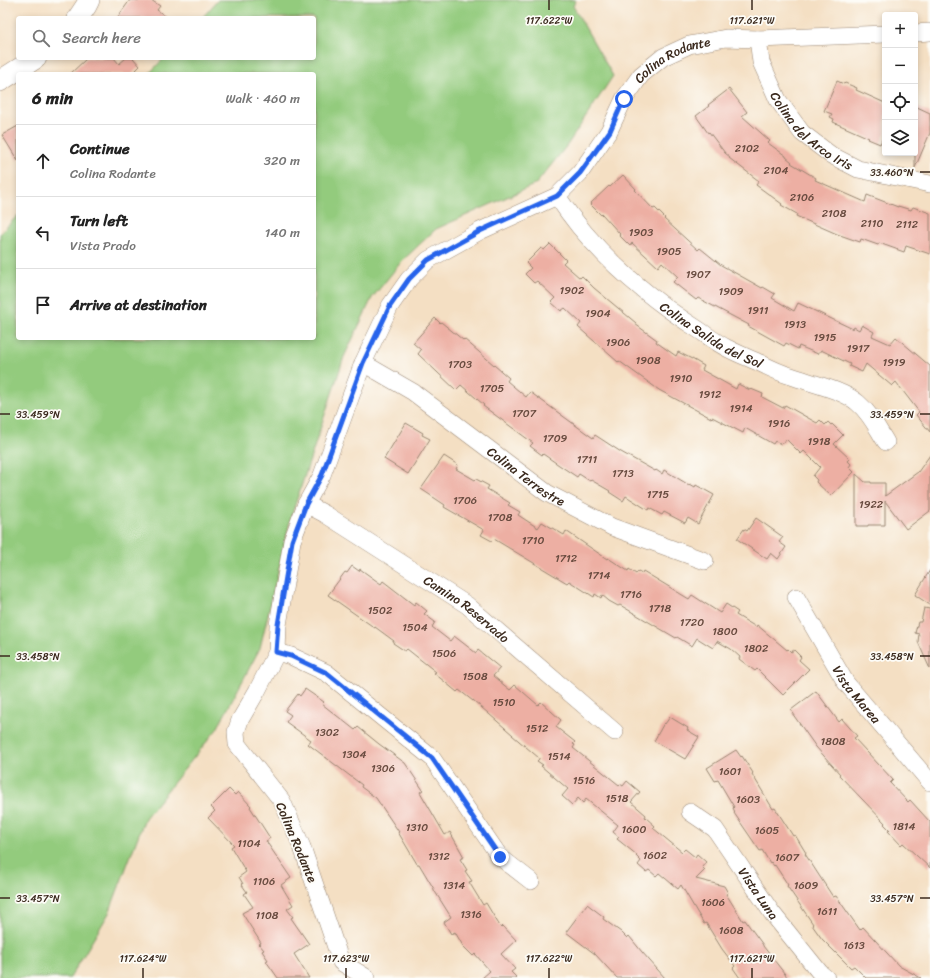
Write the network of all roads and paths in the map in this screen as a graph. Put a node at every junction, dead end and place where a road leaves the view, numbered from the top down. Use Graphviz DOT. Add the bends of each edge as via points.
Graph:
graph roads {
  1 [pos="89,0"];
  2 [pos="79,16"];
  3 [pos="930,32"];
  4 [pos="918,33"];
  5 [pos="882,34"];
  6 [pos="758,39"];
  7 [pos="33,60"];
  8 [pos="0,81"];
  9 [pos="930,184"];
  10 [pos="557,196"];
  11 [pos="363,363"];
  12 [pos="886,442"];
  13 [pos="306,504"];
  14 [pos="705,561"];
  15 [pos="796,597"];
  16 [pos="276,652"];
  17 [pos="615,732"];
  18 [pos="930,782"];
  19 [pos="690,812"];
  20 [pos="531,880"];
  21 [pos="367,978"];
  22 [pos="826,978"];
  1 -- 2 [label="street"];
  3 -- 4 [label="street"];
  5 -- 6 [label="street, Colina Rodante"];
  6 -- 9 [label="street, Colina del Arco Iris" via="761,62 778,100 802,133 832,155 858,169"];
  6 -- 10 [label="street, Colina Rodante" via="726,38 689,45 664,58 641,75 624,99 610,131 580,173"];
  7 -- 8 [label="street"];
  10 -- 11 [label="street, Colina Rodante" via="480,231 428,260 409,279 390,306"];
  10 -- 12 [label="street, Colina Salida del Sol" via="588,237 615,265 680,318 726,348 857,402 870,415"];
  11 -- 13 [label="street, Colina Rodante" via="322,475"];
  11 -- 14 [label="street, Colina Terrestre" via="413,392 547,493 612,527"];
  13 -- 16 [label="street, Colina Rodante" via="292,541"];
  13 -- 17 [label="street, Camino Reservado" via="467,605"];
  15 -- 18 [label="street, Vista Marea" via="846,684"];
  16 -- 20 [label="street" via="291,656 327,673 432,758 500,857"];
  16 -- 21 [label="street, Colina Rodante" via="240,720 236,732 237,744 282,801 302,847 341,962"];
  19 -- 22 [label="street, Vista Luna" via="715,829 772,913"];
}
